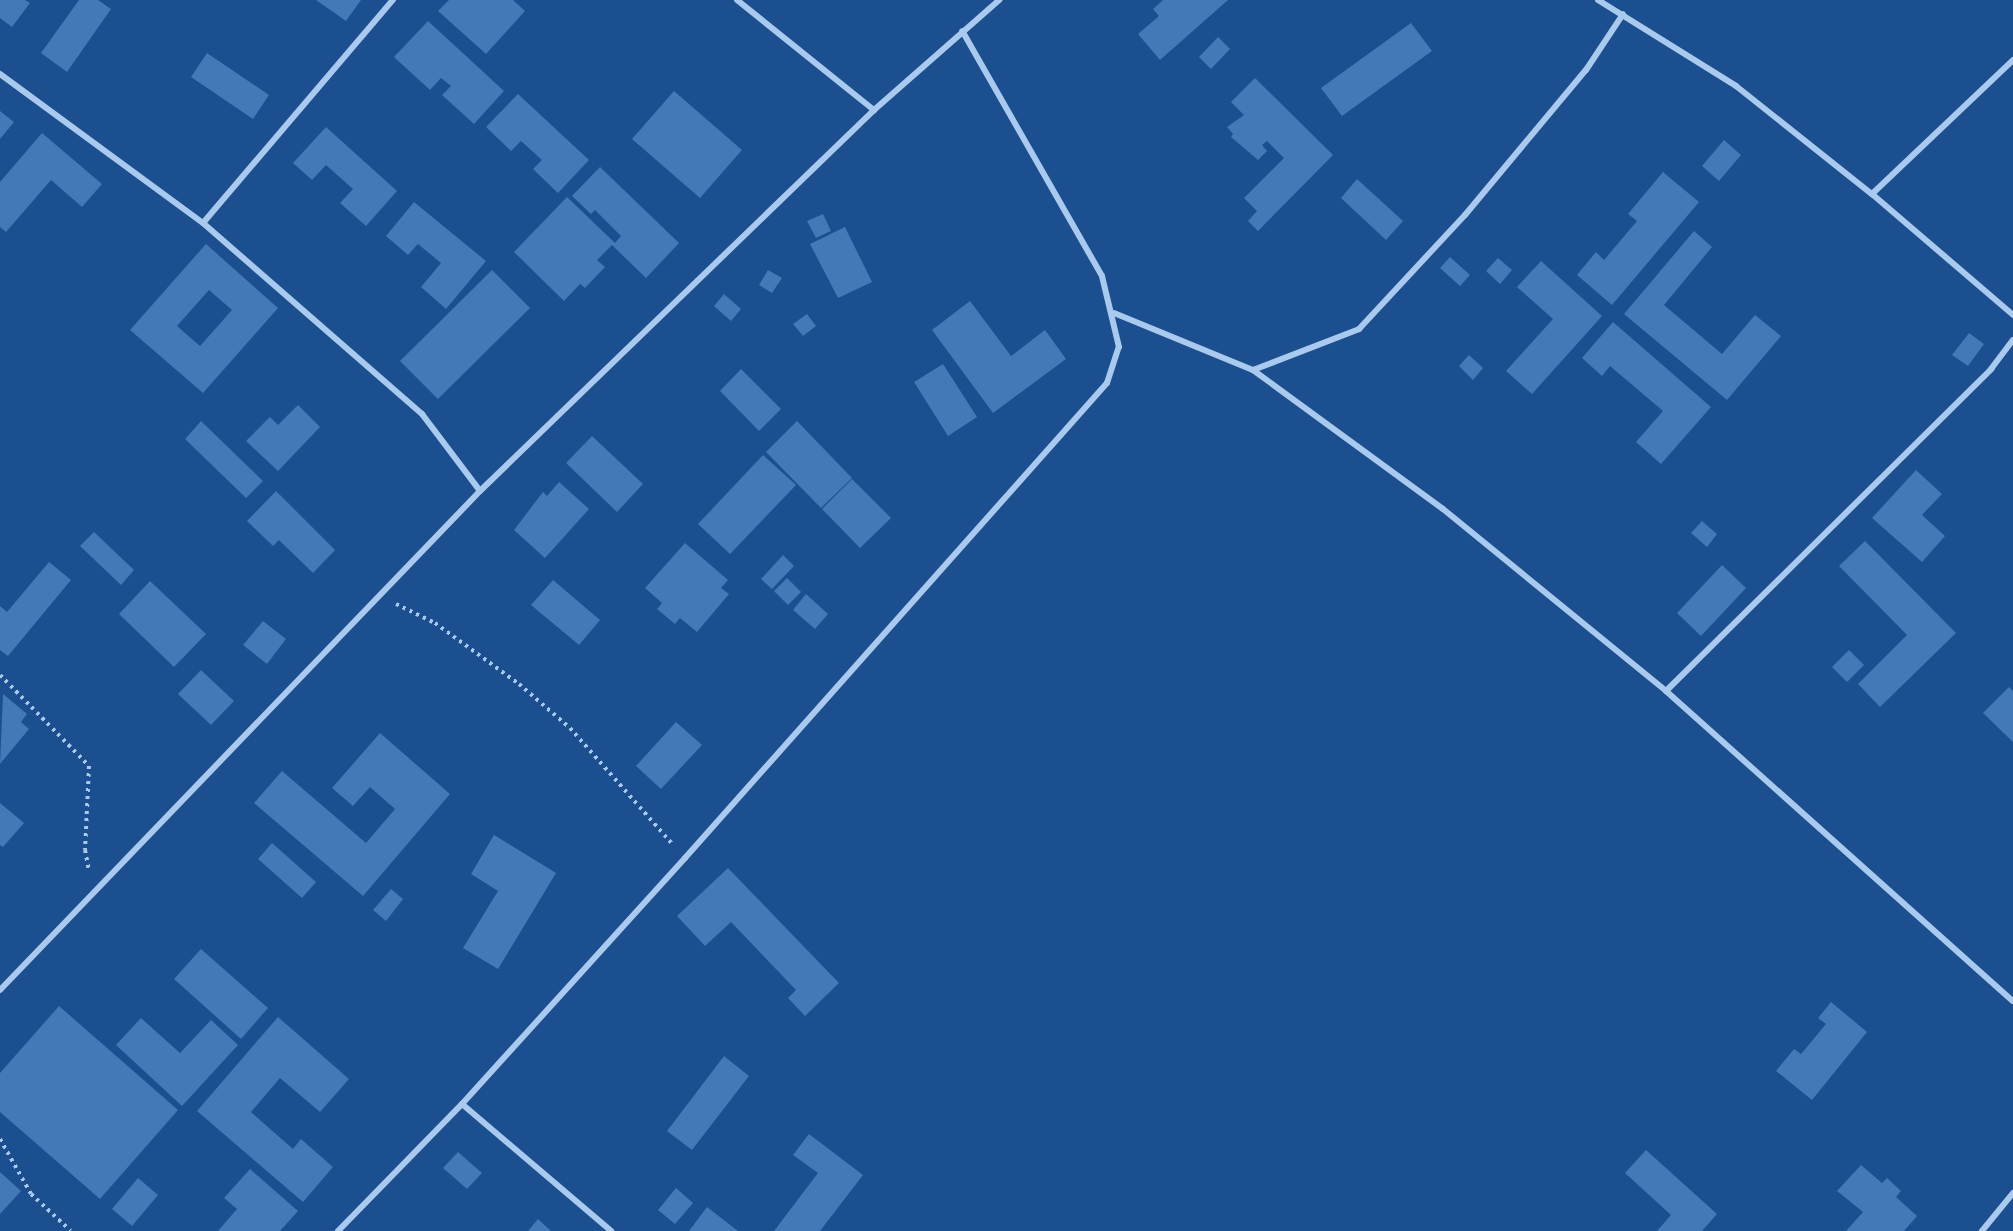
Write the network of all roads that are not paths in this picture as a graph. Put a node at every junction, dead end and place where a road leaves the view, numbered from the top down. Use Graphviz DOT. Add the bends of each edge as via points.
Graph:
graph roads {
  1 [pos="393,0"];
  2 [pos="737,0"];
  3 [pos="999,0"];
  4 [pos="1599,0"];
  5 [pos="1623,14"];
  6 [pos="962,31"];
  7 [pos="2013,60"];
  8 [pos="0,74"];
  9 [pos="874,110"];
  10 [pos="1872,194"];
  11 [pos="203,223"];
  12 [pos="1114,313"];
  13 [pos="2013,315"];
  14 [pos="2013,340"];
  15 [pos="1253,370"];
  16 [pos="480,491"];
  17 [pos="1666,691"];
  18 [pos="0,990"];
  19 [pos="2013,1001"];
  20 [pos="462,1104"];
  21 [pos="2013,1193"];
  22 [pos="338,1231"];
  23 [pos="611,1231"];
  24 [pos="1982,1231"];
  1 -- 11 [label="street"];
  2 -- 9 [label="street"];
  3 -- 6 [label="street"];
  4 -- 5 [label="street"];
  5 -- 10 [label="street" via="1736,87"];
  5 -- 15 [label="street" via="1586,70 1465,215 1359,329"];
  6 -- 9 [label="street"];
  6 -- 12 [label="street" via="1102,276"];
  7 -- 10 [label="street"];
  8 -- 11 [label="street"];
  9 -- 16 [label="street"];
  10 -- 13 [label="street"];
  11 -- 16 [label="street" via="422,414"];
  12 -- 15 [label="street"];
  12 -- 20 [label="street" via="1119,347 1107,382"];
  14 -- 17 [label="street" via="1991,369"];
  15 -- 17 [label="street" via="1443,509"];
  16 -- 18 [label="street"];
  17 -- 19 [label="street"];
  20 -- 22 [label="street"];
  20 -- 23 [label="street"];
  21 -- 24 [label="street"];
}
